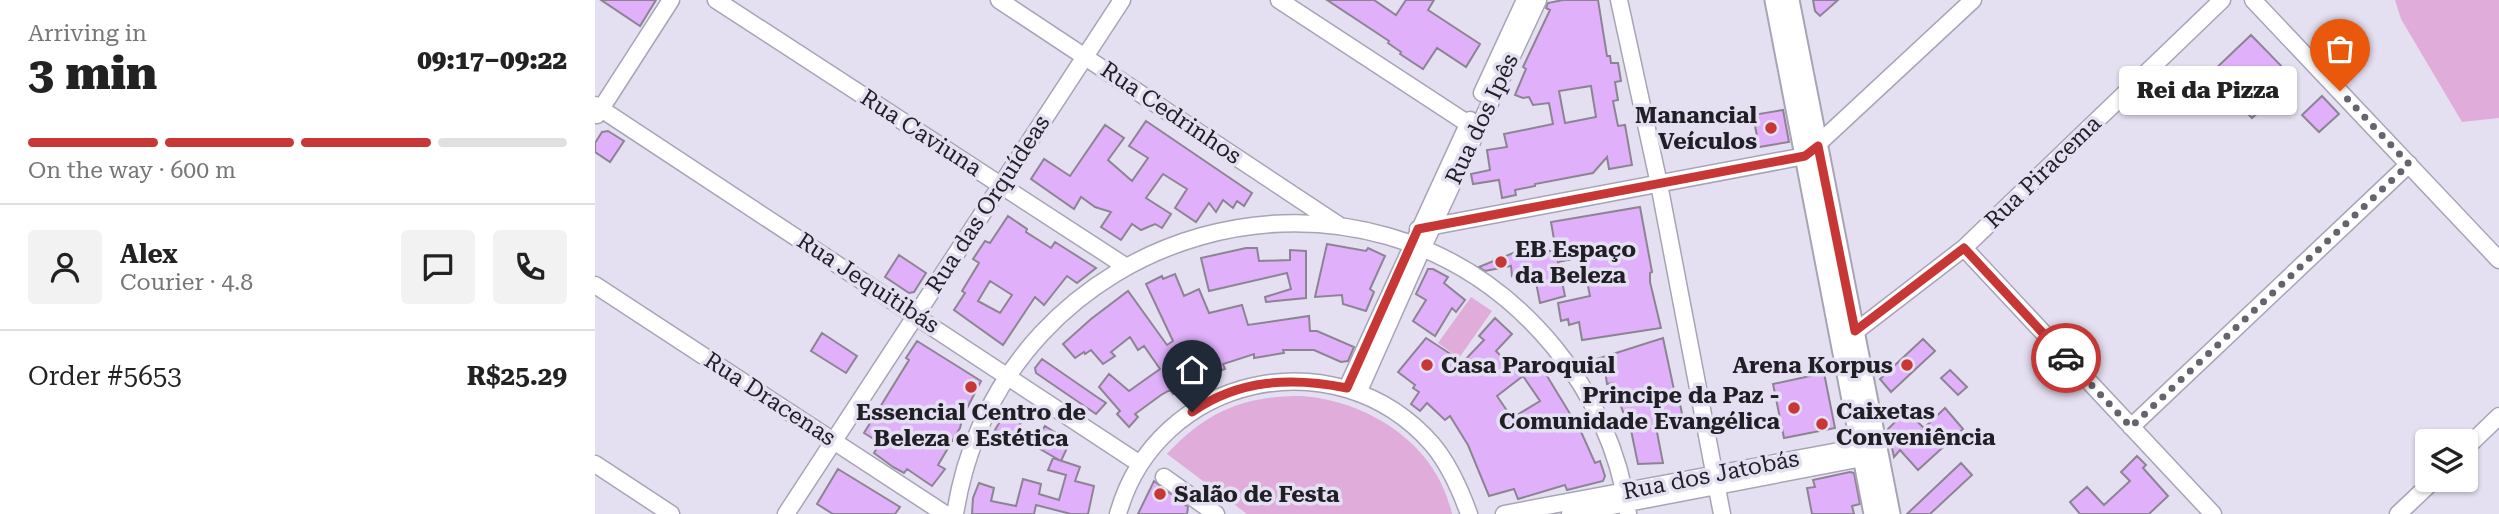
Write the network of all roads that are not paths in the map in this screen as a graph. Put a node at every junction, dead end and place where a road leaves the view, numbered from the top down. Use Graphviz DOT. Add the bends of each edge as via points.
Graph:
graph roads {
  1 [pos="671,0"];
  2 [pos="716,0"];
  3 [pos="999,0"];
  4 [pos="1122,0"];
  5 [pos="1279,0"];
  6 [pos="1525,0"];
  7 [pos="1538,0"];
  8 [pos="1619,0"];
  9 [pos="1779,0"];
  10 [pos="1973,0"];
  11 [pos="2222,0"];
  12 [pos="2253,0"];
  13 [pos="1085,56"];
  14 [pos="597,111"];
  15 [pos="1473,126"];
  16 [pos="1812,151"];
  17 [pos="2409,164"];
  18 [pos="1659,184"];
  19 [pos="1001,185"];
  20 [pos="1342,227"];
  21 [pos="1425,227"];
  22 [pos="1416,247"];
  23 [pos="1964,248"];
  24 [pos="2499,260"];
  25 [pos="1125,266"];
  26 [pos="595,285"];
  27 [pos="916,315"];
  28 [pos="1855,331"];
  29 [pos="1007,375"];
  30 [pos="1352,390"];
  31 [pos="2499,416"];
  32 [pos="2131,427"];
  33 [pos="2478,437"];
  34 [pos="834,440"];
  35 [pos="1870,450"];
  36 [pos="595,464"];
  37 [pos="1140,464"];
  38 [pos="1164,477"];
  39 [pos="1716,480"];
  40 [pos="2421,492"];
  41 [pos="1626,503"];
  42 [pos="671,514"];
  43 [pos="786,514"];
  44 [pos="945,514"];
  45 [pos="955,514"];
  46 [pos="1118,514"];
  47 [pos="1216,514"];
  48 [pos="1469,514"];
  49 [pos="1504,514"];
  50 [pos="1570,514"];
  51 [pos="1722,514"];
  52 [pos="1874,514"];
  53 [pos="1890,514"];
  54 [pos="2213,514"];
  55 [pos="2398,514"];
  1 -- 14 [label="street"];
  2 -- 19 [label="street, Rua Caviuna"];
  3 -- 13 [label="street, Rua Cedrinhos"];
  4 -- 13 [label="street, Rua das Orquídeas"];
  5 -- 15 [label="street"];
  6 -- 15 [label="street, Rua dos Ipês"];
  7 -- 15 [label="street, Rua dos Ipês"];
  8 -- 18 [label="street"];
  9 -- 16 [label="street"];
  10 -- 16 [label="street"];
  11 -- 23 [label="street, Rua Piracema"];
  12 -- 17 [label="street"];
  13 -- 19 [label="street, Rua das Orquídeas"];
  13 -- 20 [label="street, Rua Cedrinhos"];
  14 -- 27 [label="street, Rua Jequitibás"];
  15 -- 21 [label="street, Rua dos Ipês"];
  16 -- 18 [label="street"];
  16 -- 28 [label="street"];
  16 -- 35 [label="street"];
  17 -- 24 [label="street"];
  17 -- 32 [label="street"];
  18 -- 21 [label="street"];
  18 -- 39 [label="street"];
  19 -- 25 [label="street, Rua Caviuna"];
  19 -- 27 [label="street, Rua das Orquídeas"];
  20 -- 22 [label="street"];
  20 -- 25 [label="street" via="1252,225 1166,247"];
  21 -- 22 [label="street, Rua dos Ipês"];
  22 -- 30 [label="street, Rua dos Ipês"];
  22 -- 41 [label="street" via="1488,286 1545,336 1595,409"];
  23 -- 28 [label="street, Rua Piracema"];
  23 -- 32 [label="street"];
  25 -- 29 [label="street" via="1060,314"];
  26 -- 34 [label="street, Rua Dracenas"];
  27 -- 29 [label="street, Rua Jequitibás"];
  27 -- 34 [label="street, Rua das Orquídeas"];
  28 -- 35 [label="street"];
  29 -- 37 [label="street, Rua Jequitibás"];
  29 -- 45 [label="street" via="972,444"];
  30 -- 37 [label="street" via="1289,380 1232,391 1180,420"];
  30 -- 48 [label="street" via="1387,407 1432,444 1449,468"];
  31 -- 33 [label="street"];
  32 -- 54 [label="street"];
  34 -- 43 [label="street, Rua das Orquídeas"];
  34 -- 44 [label="street, Rua Dracenas"];
  35 -- 39 [label="street, Rua dos Jatobás"];
  35 -- 52 [label="street"];
  35 -- 53 [label="street"];
  36 -- 42 [label="street"];
  37 -- 46 [label="street"];
  38 -- 47 [label="street"];
  39 -- 41 [label="street, Rua dos Jatobás"];
  39 -- 51 [label="street"];
  40 -- 55 [label="street"];
  41 -- 49 [label="street, Rua dos Jatobás"];
  41 -- 50 [label="street, Rua dos Jatobás"];
}
